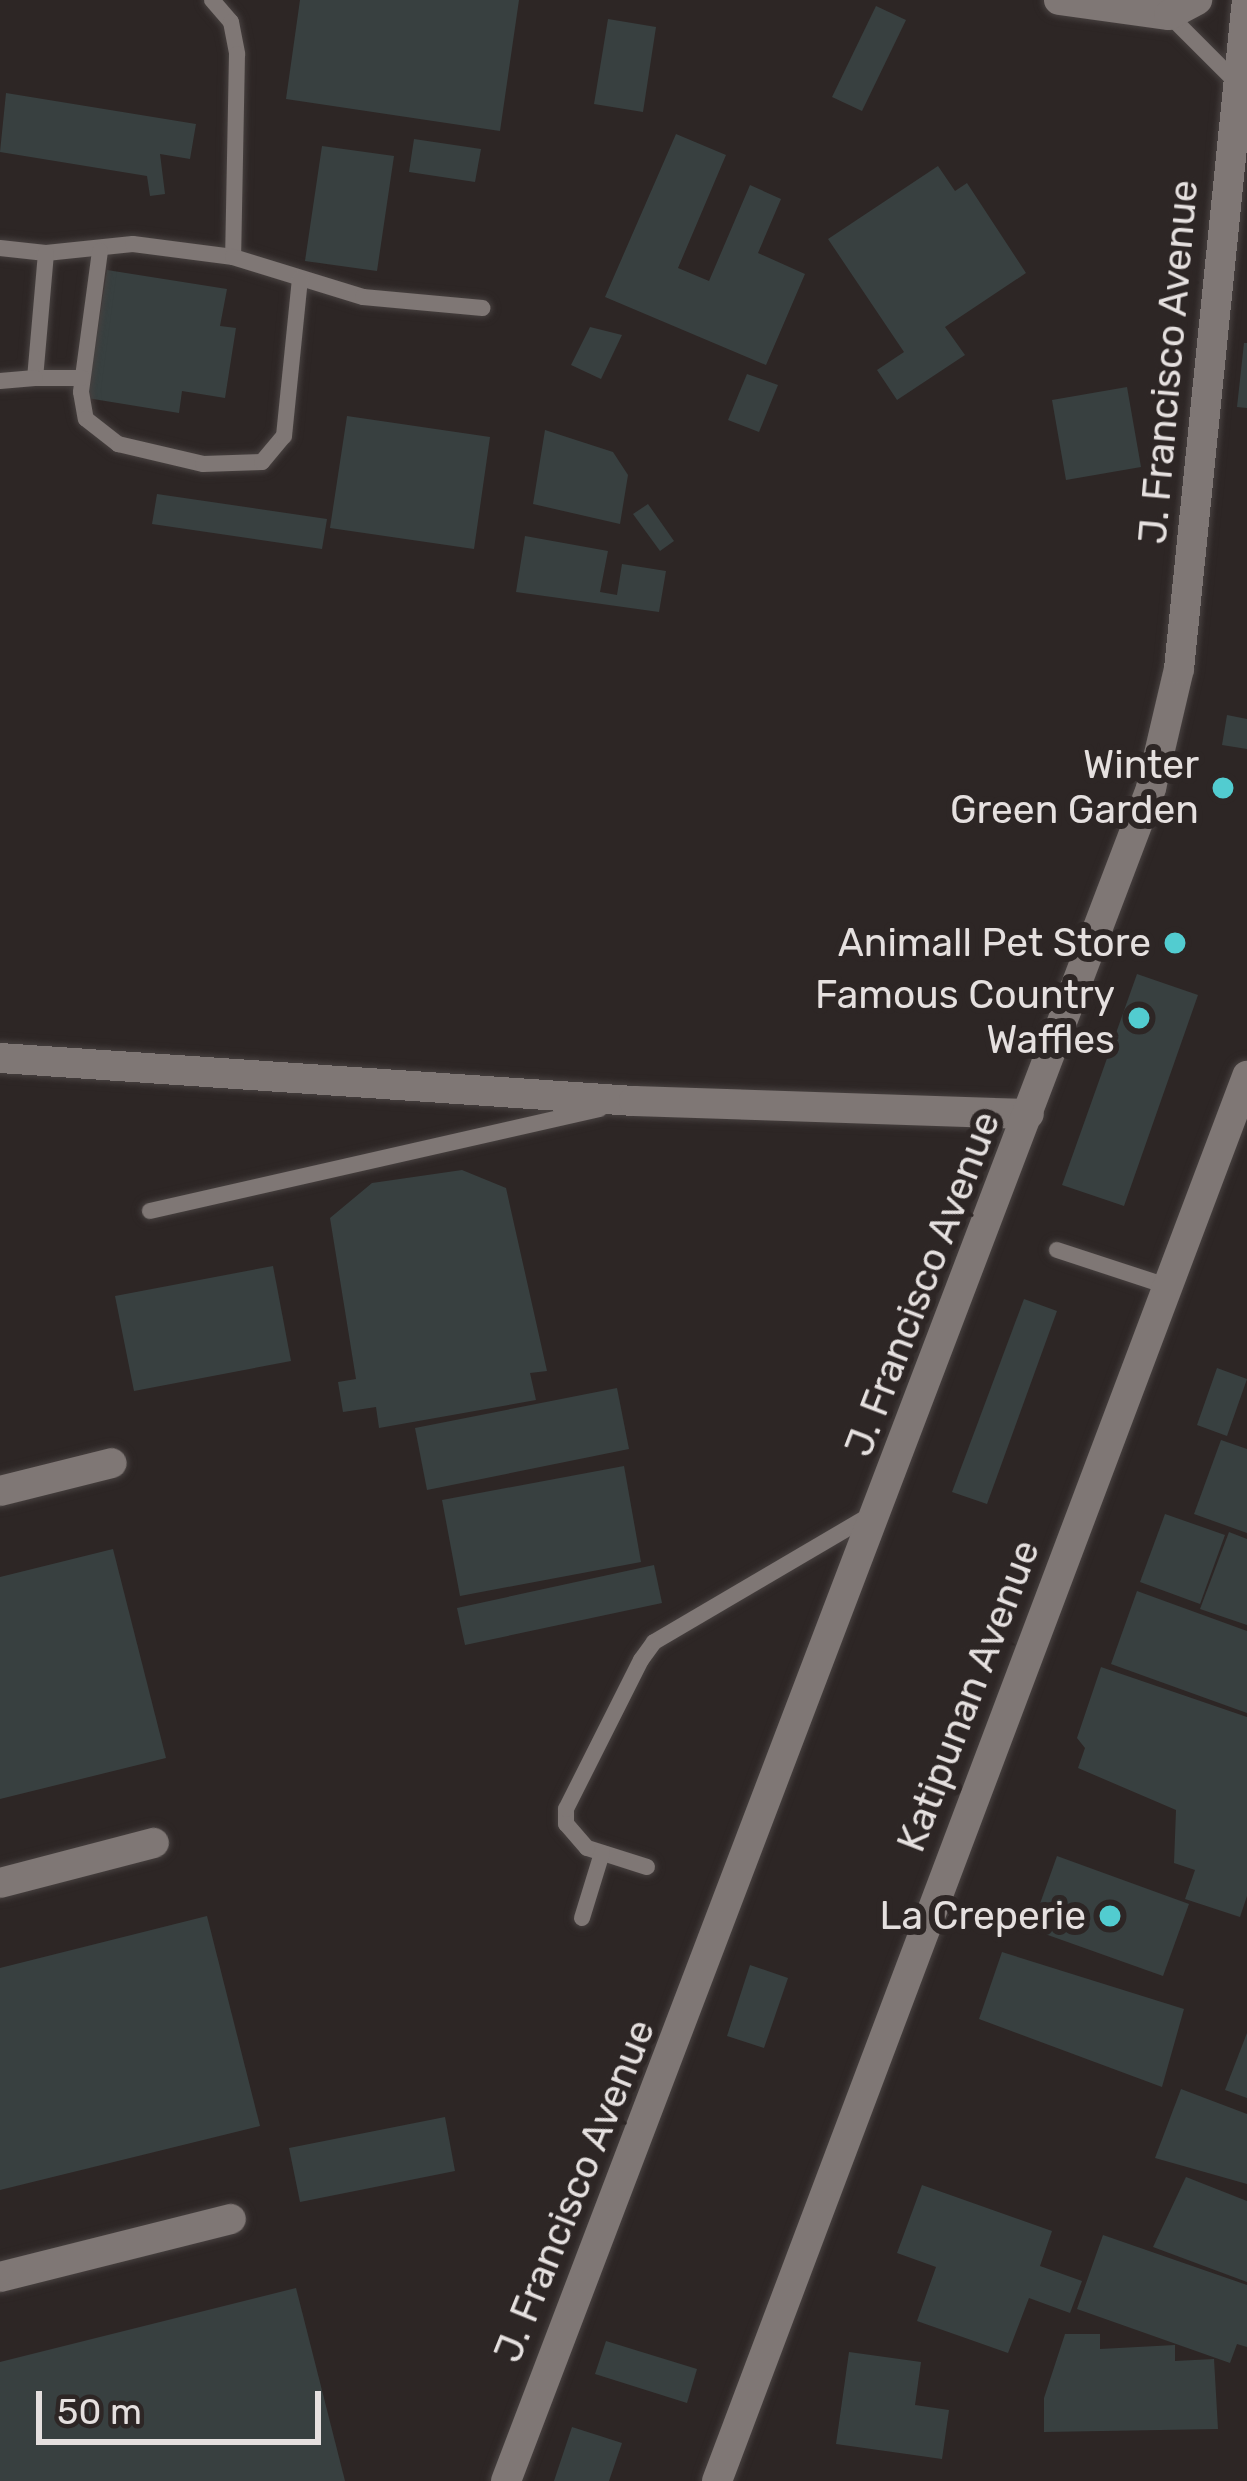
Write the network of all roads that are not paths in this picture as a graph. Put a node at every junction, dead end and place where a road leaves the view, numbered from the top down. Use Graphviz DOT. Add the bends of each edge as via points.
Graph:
graph roads {
  1 [pos="212,0"];
  2 [pos="1059,0"];
  3 [pos="1198,0"];
  4 [pos="1247,0"];
  5 [pos="1129,6"];
  6 [pos="1169,15"];
  7 [pos="1237,82"];
  8 [pos="0,248"];
  9 [pos="100,251"];
  10 [pos="46,253"];
  11 [pos="233,257"];
  12 [pos="300,279"];
  13 [pos="482,308"];
  14 [pos="82,377"];
  15 [pos="35,378"];
  16 [pos="0,381"];
  17 [pos="0,1058"];
  18 [pos="1245,1091"];
  19 [pos="634,1101"];
  20 [pos="1029,1114"];
  21 [pos="150,1210"];
  22 [pos="1058,1250"];
  23 [pos="1167,1286"];
  24 [pos="112,1462"];
  25 [pos="0,1491"];
  26 [pos="880,1510"];
  27 [pos="154,1843"];
  28 [pos="602,1853"];
  29 [pos="647,1867"];
  30 [pos="0,1883"];
  31 [pos="582,1918"];
  32 [pos="231,2219"];
  33 [pos="0,2277"];
  34 [pos="506,2481"];
  35 [pos="717,2481"];
  1 -- 11 [label="lane" via="231,22 237,54"];
  2 -- 5 [label="street"];
  3 -- 6 [label="street"];
  4 -- 7 [label="street, J. Francisco Avenue"];
  5 -- 6 [label="street"];
  6 -- 7 [label="lane"];
  7 -- 20 [label="street, J. Francisco Avenue" via="1179,669 1151,788"];
  8 -- 10 [label="lane"];
  9 -- 10 [label="lane"];
  9 -- 11 [label="lane" via="133,244"];
  9 -- 14 [label="lane"];
  10 -- 15 [label="lane"];
  11 -- 12 [label="lane"];
  12 -- 13 [label="lane" via="363,297"];
  12 -- 14 [label="lane" via="288,420 262,462 203,464 118,444 86,419"];
  14 -- 15 [label="lane"];
  15 -- 16 [label="lane"];
  17 -- 19 [label="street"];
  18 -- 23 [label="street, Katipunan Avenue"];
  19 -- 20 [label="street"];
  19 -- 21 [label="lane"];
  20 -- 26 [label="street, J. Francisco Avenue"];
  22 -- 23 [label="lane"];
  23 -- 35 [label="street, Katipunan Avenue"];
  24 -- 25 [label="street"];
  26 -- 28 [label="lane" via="654,1642 566,1809 572,1839"];
  26 -- 34 [label="street, J. Francisco Avenue"];
  27 -- 30 [label="street"];
  28 -- 29 [label="lane"];
  28 -- 31 [label="lane"];
  32 -- 33 [label="street"];
}
